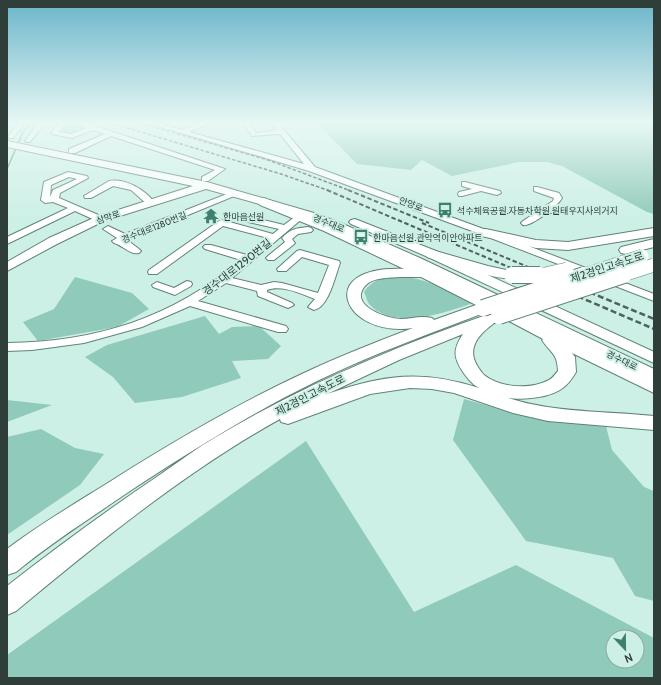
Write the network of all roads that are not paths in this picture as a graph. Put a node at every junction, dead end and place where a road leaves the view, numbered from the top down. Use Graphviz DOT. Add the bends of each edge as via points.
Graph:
graph roads {
  1 [pos="77,155"];
  2 [pos="93,155"];
  3 [pos="176,155"];
  4 [pos="263,155"];
  5 [pos="300,155"];
  6 [pos="312,169"];
  7 [pos="160,175"];
  8 [pos="208,182"];
  9 [pos="465,184"];
  10 [pos="480,188"];
  11 [pos="537,189"];
  12 [pos="56,192"];
  13 [pos="235,194"];
  14 [pos="462,194"];
  15 [pos="497,194"];
  16 [pos="88,196"];
  17 [pos="164,200"];
  18 [pos="264,202"];
  19 [pos="151,203"];
  20 [pos="75,208"];
  21 [pos="300,216"];
  22 [pos="100,219"];
  23 [pos="526,223"];
  24 [pos="225,224"];
  25 [pos="287,228"];
  26 [pos="108,229"];
  27 [pos="308,230"];
  28 [pos="654,232"];
  29 [pos="486,233"];
  30 [pos="275,237"];
  31 [pos="121,240"];
  32 [pos="7,241"];
  33 [pos="654,243"];
  34 [pos="208,247"];
  35 [pos="136,251"];
  36 [pos="432,254"];
  37 [pos="251,257"];
  38 [pos="650,257"];
  39 [pos="272,258"];
  40 [pos="7,267"];
  41 [pos="154,272"];
  42 [pos="224,279"];
  43 [pos="443,282"];
  44 [pos="188,284"];
  45 [pos="157,285"];
  46 [pos="262,289"];
  47 [pos="322,298"];
  48 [pos="654,298"];
  49 [pos="189,302"];
  50 [pos="288,305"];
  51 [pos="314,307"];
  52 [pos="491,312"];
  53 [pos="527,325"];
  54 [pos="282,329"];
  55 [pos="7,347"];
  56 [pos="654,358"];
  57 [pos="654,375"];
  58 [pos="654,387"];
  59 [pos="654,423"];
  60 [pos="223,443"];
  61 [pos="7,564"];
  62 [pos="7,602"];
  1 -- 7 [label="main road, 경수대로"];
  2 -- 8 [label="main road, 경수대로"];
  3 -- 8 [label="street" via="221,169"];
  4 -- 6 [label="street"];
  5 -- 6 [label="street, 안양로"];
  6 -- 29 [label="street, 안양로"];
  7 -- 8 [label="main road, 경수대로"];
  7 -- 17 [label="main road" via="180,187"];
  8 -- 13 [label="main road, 경수대로"];
  8 -- 17 [label="main road, 삼막로"];
  8 -- 36 [label="main road, 경수대로" via="323,209"];
  9 -- 10 [label="street"];
  10 -- 14 [label="street"];
  10 -- 15 [label="street"];
  11 -- 23 [label="street" via="558,198"];
  12 -- 12 [label="street" via="84,178 68,174 47,184 45,200"];
  12 -- 20 [label="street"];
  13 -- 17 [label="main road" via="217,192"];
  13 -- 18 [label="main road, 경수대로"];
  13 -- 31 [label="street, 경수대로1280번길"];
  16 -- 19 [label="street" via="112,183 135,188"];
  17 -- 19 [label="main road, 삼막로"];
  18 -- 21 [label="highway"];
  18 -- 57 [label="main road, 경수대로" via="310,215 346,229"];
  19 -- 22 [label="main road, 삼막로"];
  20 -- 22 [label="street"];
  20 -- 32 [label="street"];
  21 -- 25 [label="street, 경수대로1290번길"];
  21 -- 43 [label="highway"];
  22 -- 40 [label="main road, 삼막로" via="53,241"];
  24 -- 25 [label="street" via="241,217"];
  24 -- 30 [label="street"];
  24 -- 41 [label="street" via="222,223"];
  25 -- 30 [label="street, 경수대로1290번길"];
  26 -- 31 [label="street"];
  27 -- 39 [label="street" via="296,230 287,238 290,243"];
  28 -- 29 [label="highway" via="568,246 536,244"];
  29 -- 48 [label="street, 안양로"];
  30 -- 37 [label="street, 경수대로1290번길"];
  31 -- 35 [label="street"];
  33 -- 36 [label="highway, bridge" via="536,276 486,270"];
  34 -- 37 [label="street"];
  36 -- 56 [label="main road, 경수대로"];
  37 -- 39 [label="street"];
  37 -- 42 [label="street, 경수대로1290번길"];
  38 -- 52 [label="highway, 제2경인고속도로, bridge"];
  39 -- 47 [label="street" via="286,266 300,253 335,263"];
  42 -- 46 [label="street"];
  42 -- 49 [label="street, 경수대로1290번길"];
  43 -- 52 [label="highway" via="415,274 382,274 360,284 354,298 359,307 370,316 401,324"];
  43 -- 53 [label="highway"];
  44 -- 45 [label="street" via="175,292"];
  46 -- 47 [label="street" via="277,285"];
  46 -- 50 [label="street" via="262,294"];
  47 -- 51 [label="street"];
  49 -- 54 [label="street"];
  49 -- 55 [label="street, 경수대로1290번길" via="145,322 111,333 70,342"];
  52 -- 53 [label="highway" via="468,340 464,352 466,364 473,373 495,388 518,393 534,393 550,388 567,372 564,353"];
  52 -- 60 [label="highway, 제2경인고속도로" via="458,329 345,377"];
  52 -- 61 [label="highway, 제2경인고속도로" via="411,334 340,363 287,389 147,469"];
  53 -- 58 [label="highway"];
  59 -- 60 [label="highway" via="534,412 456,387 409,381 377,385 346,395"];
  60 -- 62 [label="highway, 제2경인고속도로" via="133,504"];
}
